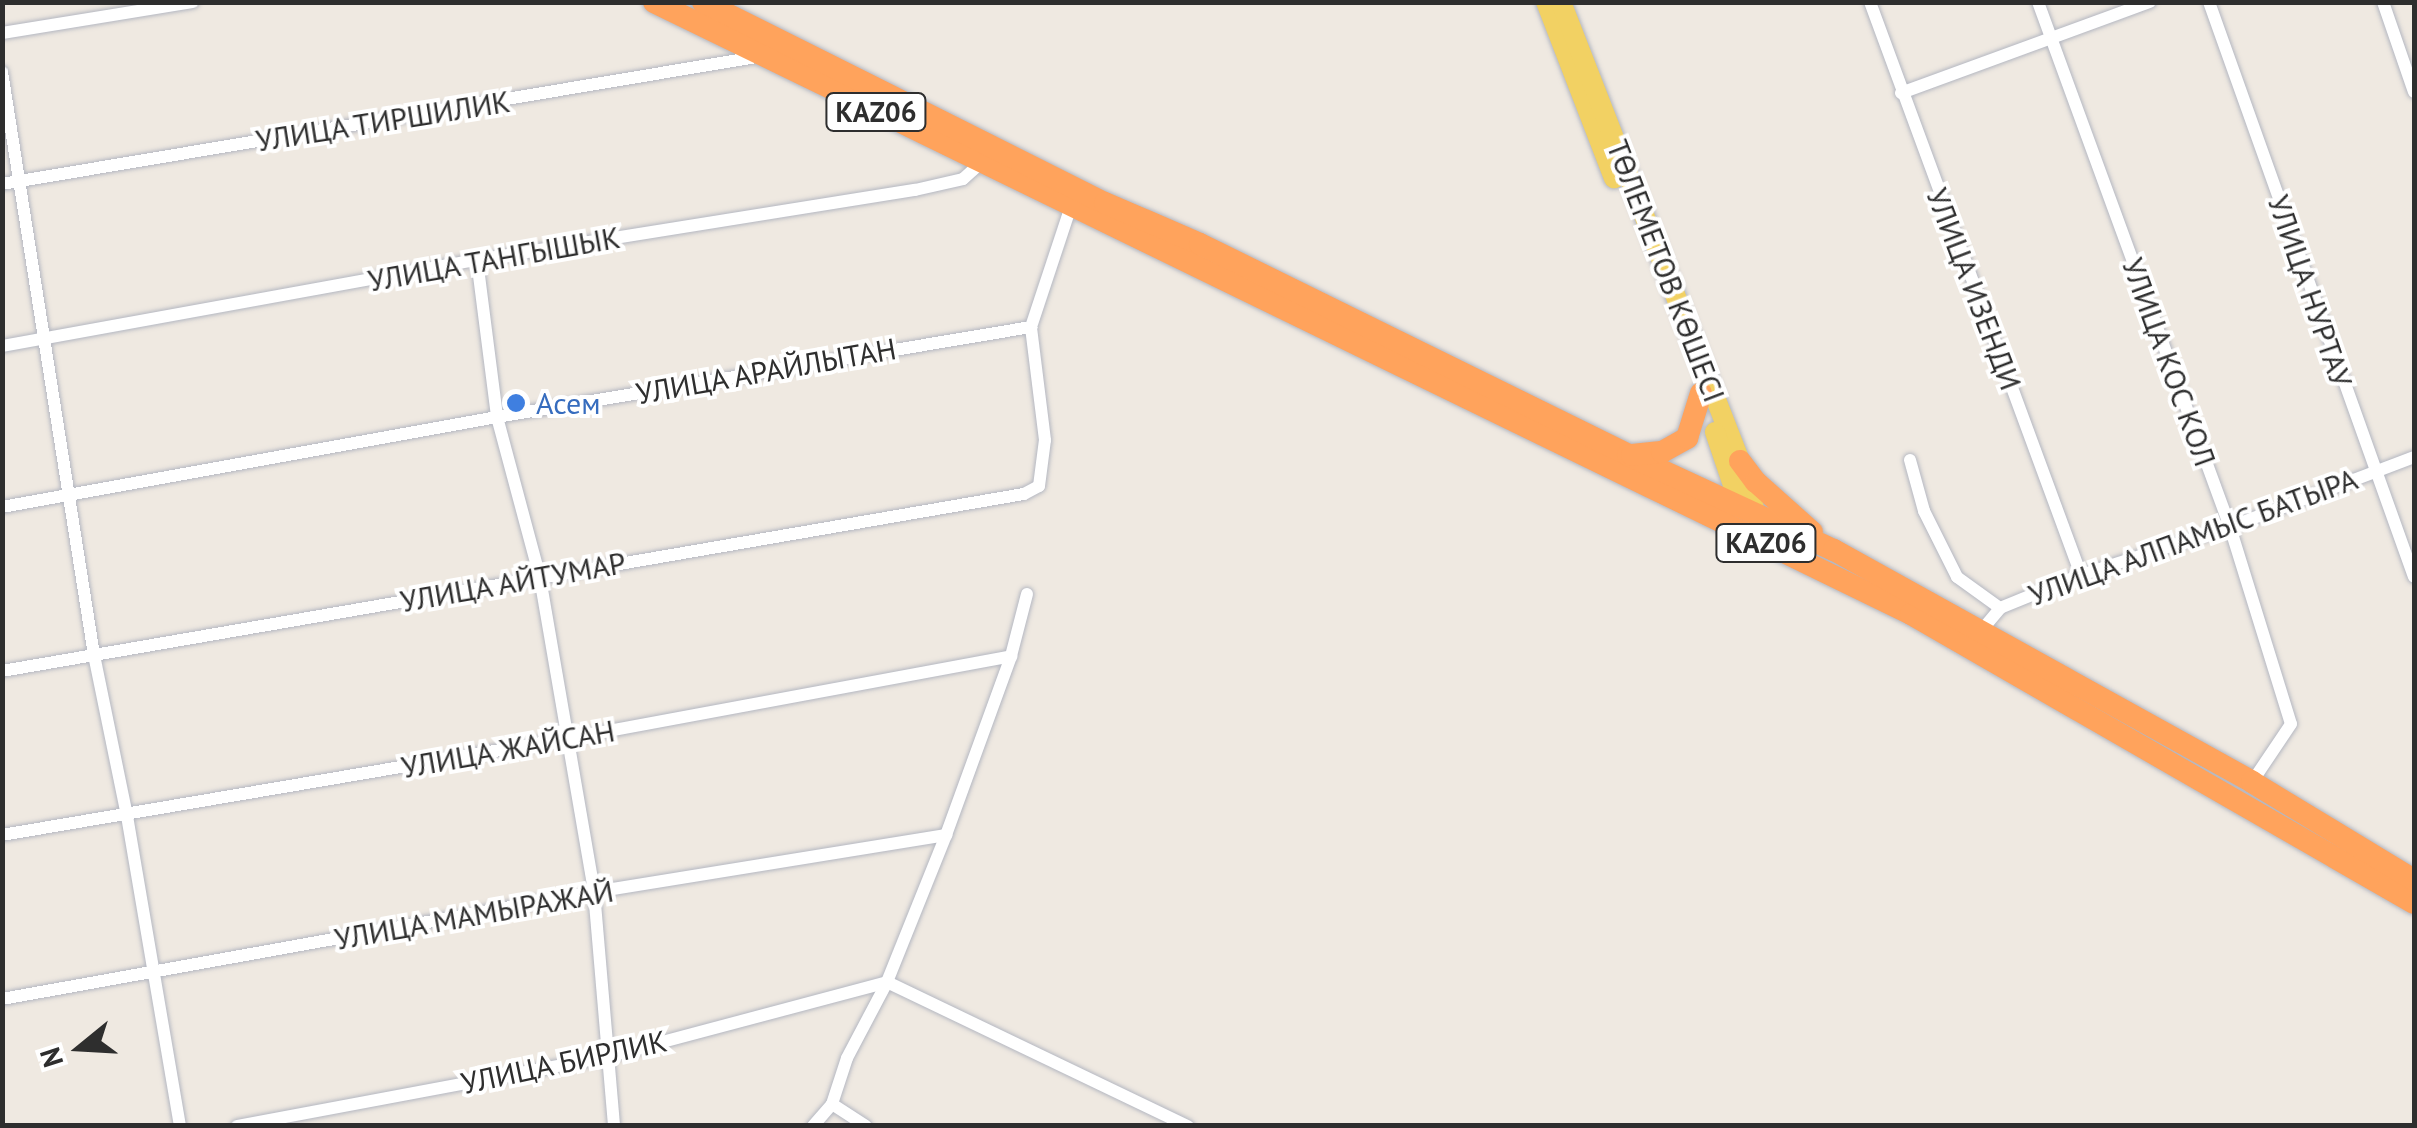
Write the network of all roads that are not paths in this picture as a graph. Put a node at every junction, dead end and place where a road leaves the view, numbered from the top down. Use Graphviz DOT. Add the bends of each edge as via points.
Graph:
graph roads {
  1 [pos="193,2"];
  2 [pos="654,2"];
  3 [pos="702,2"];
  4 [pos="1546,2"];
  5 [pos="1561,2"];
  6 [pos="1870,2"];
  7 [pos="2038,2"];
  8 [pos="2150,2"];
  9 [pos="2209,2"];
  10 [pos="2383,2"];
  11 [pos="2,33"];
  12 [pos="2051,42"];
  13 [pos="762,56"];
  14 [pos="2,72"];
  15 [pos="1901,92"];
  16 [pos="2414,92"];
  17 [pos="981,163"];
  18 [pos="22,180"];
  19 [pos="2,184"];
  20 [pos="1073,197"];
  21 [pos="477,260"];
  22 [pos="1030,327"];
  23 [pos="47,337"];
  24 [pos="2,346"];
  25 [pos="1701,393"];
  26 [pos="497,417"];
  27 [pos="1628,455"];
  28 [pos="2414,457"];
  29 [pos="1910,460"];
  30 [pos="1740,461"];
  31 [pos="2374,471"];
  32 [pos="68,496"];
  33 [pos="2,508"];
  34 [pos="1752,525"];
  35 [pos="2230,527"];
  36 [pos="1834,550"];
  37 [pos="2082,575"];
  38 [pos="540,578"];
  39 [pos="2414,578"];
  40 [pos="1027,594"];
  41 [pos="2000,608"];
  42 [pos="1981,631"];
  43 [pos="94,655"];
  44 [pos="1011,656"];
  45 [pos="2,671"];
  46 [pos="564,740"];
  47 [pos="2252,782"];
  48 [pos="127,816"];
  49 [pos="2,835"];
  50 [pos="946,835"];
  51 [pos="2414,880"];
  52 [pos="594,892"];
  53 [pos="2414,903"];
  54 [pos="156,974"];
  55 [pos="887,982"];
  56 [pos="2,999"];
  57 [pos="606,1057"];
  58 [pos="832,1104"];
  59 [pos="180,1126"];
  60 [pos="237,1126"];
  61 [pos="614,1126"];
  62 [pos="812,1126"];
  63 [pos="866,1126"];
  64 [pos="1188,1126"];
  1 -- 11 [label="street"];
  2 -- 13 [label="highway, KАZ06"];
  3 -- 20 [label="highway, KАZ06"];
  4 -- 25 [label="main road, ТӨЛЕМЕТОВ КӨШЕСІ"];
  5 -- 30 [label="main road, ТӨЛЕМЕТОВ КӨШЕСІ"];
  6 -- 15 [label="street, УЛИЦА ИЗЕНДИ"];
  7 -- 12 [label="street, УЛИЦА КОС КОЛ"];
  8 -- 12 [label="street"];
  9 -- 31 [label="street, УЛИЦА НУРТАУ"];
  10 -- 16 [label="street"];
  12 -- 15 [label="street"];
  12 -- 35 [label="street, УЛИЦА КОС КОЛ"];
  13 -- 17 [label="highway, KАZ06"];
  13 -- 18 [label="street, УЛИЦА ТИРШИЛИК"];
  14 -- 18 [label="street"];
  15 -- 37 [label="street, УЛИЦА ИЗЕНДИ"];
  17 -- 20 [label="highway, KАZ06"];
  17 -- 21 [label="street, УЛИЦА ТАНГЫШЫК" via="963,179 915,190"];
  18 -- 19 [label="street, УЛИЦА ТИРШИЛИК"];
  18 -- 23 [label="street"];
  20 -- 22 [label="street"];
  20 -- 27 [label="highway, KАZ06"];
  20 -- 34 [label="highway, KАZ06"];
  21 -- 23 [label="street, УЛИЦА ТАНГЫШЫК"];
  21 -- 26 [label="street"];
  22 -- 26 [label="street, УЛИЦА АРАЙЛЫТАН"];
  22 -- 38 [label="street, УЛИЦА АЙТУМАР" via="1046,440 1039,486 1024,494"];
  23 -- 24 [label="street, УЛИЦА ТАНГЫШЫК"];
  23 -- 32 [label="street"];
  25 -- 27 [label="highway" via="1688,438 1662,452"];
  25 -- 34 [label="main road, ТӨЛЕМЕТОВ КӨШЕСІ"];
  26 -- 32 [label="street, УЛИЦА АРАЙЛЫТАН"];
  26 -- 38 [label="street"];
  27 -- 34 [label="highway, KАZ06"];
  28 -- 31 [label="street, УЛИЦА АЛПАМЫС БАТЫРА"];
  29 -- 41 [label="street" via="1924,510 1956,576"];
  30 -- 34 [label="main road, ТӨЛЕМЕТОВ КӨШЕСІ"];
  30 -- 36 [label="highway"];
  31 -- 35 [label="street, УЛИЦА АЛПАМЫС БАТЫРА"];
  31 -- 39 [label="street, УЛИЦА НУРТАУ"];
  32 -- 33 [label="street, УЛИЦА АРАЙЛЫТАН"];
  32 -- 43 [label="street"];
  34 -- 36 [label="highway, KАZ06"];
  34 -- 53 [label="highway, KАZ06"];
  35 -- 37 [label="street, УЛИЦА АЛПАМЫС БАТЫРА"];
  35 -- 47 [label="street, УЛИЦА КОС КОЛ" via="2291,724"];
  36 -- 42 [label="highway, KАZ06"];
  37 -- 41 [label="street, УЛИЦА АЛПАМЫС БАТЫРА"];
  38 -- 43 [label="street, УЛИЦА АЙТУМАР"];
  38 -- 46 [label="street"];
  40 -- 44 [label="street"];
  41 -- 42 [label="street, УЛИЦА АЛПАМЫС БАТЫРА"];
  42 -- 47 [label="highway, KАZ06"];
  43 -- 45 [label="street, УЛИЦА АЙТУМАР"];
  43 -- 48 [label="street"];
  44 -- 46 [label="street, УЛИЦА ЖАЙСАН"];
  44 -- 50 [label="street"];
  46 -- 48 [label="street, УЛИЦА ЖАЙСАН"];
  46 -- 52 [label="street"];
  47 -- 51 [label="highway, KАZ06"];
  48 -- 49 [label="street, УЛИЦА ЖАЙСАН"];
  48 -- 54 [label="street"];
  50 -- 52 [label="street, УЛИЦА МАМЫРАЖАЙ"];
  50 -- 55 [label="street"];
  52 -- 54 [label="street, УЛИЦА МАМЫРАЖАЙ"];
  52 -- 57 [label="street"];
  54 -- 56 [label="street, УЛИЦА МАМЫРАЖАЙ"];
  54 -- 59 [label="street"];
  55 -- 57 [label="street, УЛИЦА БИРЛИК"];
  55 -- 58 [label="street" via="847,1058"];
  55 -- 64 [label="street"];
  57 -- 60 [label="street, УЛИЦА БИРЛИК"];
  57 -- 61 [label="street"];
  58 -- 62 [label="street"];
  58 -- 63 [label="street"];
}
